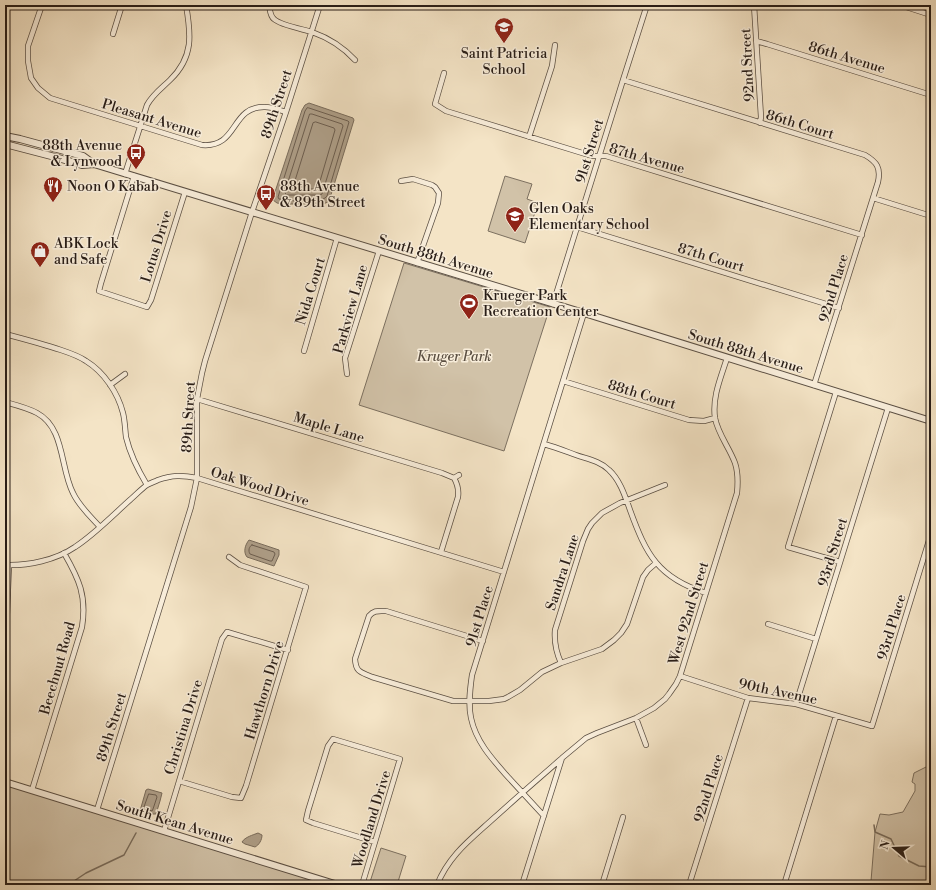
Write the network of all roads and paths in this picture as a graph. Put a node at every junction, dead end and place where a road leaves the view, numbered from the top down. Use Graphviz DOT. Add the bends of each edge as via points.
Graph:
graph roads {
  1 [pos="42,5"];
  2 [pos="122,5"];
  3 [pos="186,5"];
  4 [pos="269,5"];
  5 [pos="320,5"];
  6 [pos="639,5"];
  7 [pos="754,5"];
  8 [pos="900,5"];
  9 [pos="647,6"];
  10 [pos="931,15"];
  11 [pos="312,32"];
  12 [pos="113,34"];
  13 [pos="756,42"];
  14 [pos="555,45"];
  15 [pos="355,60"];
  16 [pos="444,73"];
  17 [pos="622,80"];
  18 [pos="931,95"];
  19 [pos="286,112"];
  20 [pos="760,123"];
  21 [pos="140,126"];
  22 [pos="5,136"];
  23 [pos="529,137"];
  24 [pos="5,144"];
  25 [pos="600,156"];
  26 [pos="94,164"];
  27 [pos="125,174"];
  28 [pos="134,176"];
  29 [pos="401,181"];
  30 [pos="185,192"];
  31 [pos="873,198"];
  32 [pos="252,212"];
  33 [pos="931,216"];
  34 [pos="577,227"];
  35 [pos="862,235"];
  36 [pos="337,238"];
  37 [pos="379,251"];
  38 [pos="417,263"];
  39 [pos="553,304"];
  40 [pos="839,308"];
  41 [pos="584,313"];
  42 [pos="5,334"];
  43 [pos="304,351"];
  44 [pos="727,358"];
  45 [pos="125,374"];
  46 [pos="347,374"];
  47 [pos="563,381"];
  48 [pos="110,385"];
  49 [pos="814,385"];
  50 [pos="836,392"];
  51 [pos="198,399"];
  52 [pos="5,402"];
  53 [pos="888,408"];
  54 [pos="715,418"];
  55 [pos="931,421"];
  56 [pos="544,444"];
  57 [pos="459,475"];
  58 [pos="197,478"];
  59 [pos="454,478"];
  60 [pos="147,485"];
  61 [pos="665,485"];
  62 [pos="627,501"];
  63 [pos="100,527"];
  64 [pos="931,534"];
  65 [pos="441,552"];
  66 [pos="64,553"];
  67 [pos="229,557"];
  68 [pos="840,562"];
  69 [pos="656,563"];
  70 [pos="7,565"];
  71 [pos="504,572"];
  72 [pos="706,593"];
  73 [pos="768,624"];
  74 [pos="816,639"];
  75 [pos="6,640"];
  76 [pos="483,642"];
  77 [pos="288,650"];
  78 [pos="561,663"];
  79 [pos="680,676"];
  80 [pos="748,698"];
  81 [pos="470,701"];
  82 [pos="796,704"];
  83 [pos="836,716"];
  84 [pos="636,718"];
  85 [pos="872,726"];
  86 [pos="646,745"];
  87 [pos="562,758"];
  88 [pos="179,781"];
  89 [pos="5,782"];
  90 [pos="32,790"];
  91 [pos="522,793"];
  92 [pos="97,810"];
  93 [pos="544,816"];
  94 [pos="623,817"];
  95 [pos="164,831"];
  96 [pos="374,842"];
  97 [pos="338,885"];
  98 [pos="362,885"];
  99 [pos="437,885"];
  100 [pos="522,885"];
  101 [pos="602,885"];
  102 [pos="689,885"];
  103 [pos="784,885"];
  1 -- 21 [label="street, Pleasant Avenue" via="28,46 31,78 38,88 50,98"];
  2 -- 12 [label="street"];
  3 -- 21 [label="street" via="190,32 187,53 176,74 150,99"];
  4 -- 11 [label="street" via="272,18 277,22"];
  5 -- 11 [label="street, 89th Street"];
  6 -- 9 [label="street"];
  7 -- 13 [label="street, 92nd Street"];
  8 -- 10 [label="street"];
  9 -- 17 [label="street, 91st Street"];
  11 -- 15 [label="street" via="328,39"];
  11 -- 19 [label="street, 89th Street"];
  13 -- 18 [label="street, 86th Avenue"];
  13 -- 20 [label="street, 92nd Street"];
  14 -- 23 [label="street" via="552,66"];
  16 -- 23 [label="street, 87th Avenue" via="435,104 446,111"];
  17 -- 20 [label="street, 86th Court"];
  17 -- 25 [label="street, 91st Street"];
  19 -- 21 [label="street, Pleasant Avenue" via="265,107 250,110 239,118 225,139 209,146"];
  19 -- 32 [label="street, 89th Street"];
  20 -- 31 [label="street, 86th Court" via="870,158 879,171"];
  21 -- 27 [label="street"];
  22 -- 26 [label="street, South 88th Avenue" via="83,156"];
  23 -- 25 [label="street, 87th Avenue" via="592,156"];
  24 -- 26 [label="street, South 88th Avenue" via="82,165"];
  25 -- 34 [label="street, 91st Street"];
  25 -- 35 [label="street, 87th Avenue"];
  26 -- 27 [label="street, South 88th Avenue"];
  27 -- 28 [label="street, South 88th Avenue"];
  28 -- 30 [label="street, South 88th Avenue"];
  28 -- 30 [label="street, Lotus Drive" via="99,291 147,307"];
  29 -- 38 [label="street" via="413,179 432,185 439,193"];
  30 -- 32 [label="street, South 88th Avenue"];
  31 -- 33 [label="street"];
  31 -- 35 [label="street, 92nd Place"];
  32 -- 36 [label="street, South 88th Avenue"];
  32 -- 51 [label="street, 89th Street" via="205,361"];
  34 -- 39 [label="street, 91st Street"];
  34 -- 40 [label="street, 87th Court"];
  35 -- 40 [label="street, 92nd Place"];
  36 -- 37 [label="street, South 88th Avenue"];
  36 -- 43 [label="street, Nida Court"];
  37 -- 38 [label="street, South 88th Avenue"];
  37 -- 46 [label="street, Parkview Lane" via="345,358"];
  38 -- 39 [label="street, South 88th Avenue"];
  39 -- 41 [label="street, South 88th Avenue"];
  40 -- 49 [label="street, 92nd Place"];
  41 -- 44 [label="street, South 88th Avenue"];
  41 -- 47 [label="street, 91st Place"];
  42 -- 48 [label="street" via="80,358 98,371"];
  44 -- 49 [label="street, South 88th Avenue"];
  44 -- 54 [label="street, West 92nd Street" via="715,397"];
  45 -- 48 [label="street"];
  47 -- 54 [label="street, 88th Court" via="689,420 704,421"];
  47 -- 56 [label="street, 91st Place"];
  48 -- 60 [label="street" via="122,411 130,451"];
  49 -- 50 [label="street, South 88th Avenue"];
  50 -- 53 [label="street, South 88th Avenue"];
  50 -- 68 [label="street" via="788,547"];
  51 -- 58 [label="street, 89th Street"];
  51 -- 59 [label="street, Maple Lane"];
  52 -- 63 [label="street" via="38,413 52,425 69,485 84,509"];
  53 -- 55 [label="street, South 88th Avenue"];
  53 -- 68 [label="street, 93rd Street"];
  54 -- 72 [label="street, West 92nd Street" via="736,464 738,486"];
  56 -- 62 [label="street" via="604,466 619,482"];
  56 -- 71 [label="street, 91st Place"];
  57 -- 59 [label="street"];
  58 -- 60 [label="street, Oak Wood Drive" via="171,476"];
  58 -- 65 [label="street, Oak Wood Drive"];
  58 -- 92 [label="street, 89th Street" via="189,514"];
  59 -- 65 [label="street" via="459,490 458,497"];
  60 -- 63 [label="street, Oak Wood Drive"];
  61 -- 62 [label="street, Sandra Lane"];
  62 -- 69 [label="street" via="646,548"];
  62 -- 78 [label="street, Sandra Lane" via="602,513 592,523 586,535 555,630 556,649"];
  63 -- 66 [label="street, Oak Wood Drive"];
  64 -- 85 [label="street, 93rd Place"];
  65 -- 71 [label="street, Oak Wood Drive"];
  66 -- 70 [label="street, Oak Wood Drive" via="37,562"];
  66 -- 90 [label="street, Beechnut Road" via="81,588 82,627"];
  67 -- 77 [label="street, Hawthorn Drive" via="240,565 306,587"];
  68 -- 74 [label="street, 93rd Street"];
  69 -- 72 [label="street" via="678,582"];
  69 -- 78 [label="street" via="642,578 621,633 602,648"];
  70 -- 75 [label="street"];
  71 -- 76 [label="street, 91st Place"];
  72 -- 79 [label="street, West 92nd Street"];
  73 -- 74 [label="street"];
  74 -- 82 [label="street, 93rd Street"];
  76 -- 81 [label="street, 91st Place" via="472,675"];
  76 -- 81 [label="street" via="386,611 376,611 369,616 355,659 360,671 372,677 453,701"];
  77 -- 88 [label="street, Christina Drive" via="228,632 222,639"];
  77 -- 88 [label="street, Hawthorn Drive" via="242,798"];
  78 -- 81 [label="street" via="542,672 504,699"];
  79 -- 80 [label="street, 90th Avenue"];
  79 -- 84 [label="street, West 92nd Street" via="665,699"];
  80 -- 82 [label="street, 90th Avenue"];
  80 -- 102 [label="street, 92nd Place"];
  81 -- 91 [label="street, 91st Place" via="471,718 479,739 487,753"];
  82 -- 83 [label="street, 90th Avenue"];
  83 -- 85 [label="street, 90th Avenue"];
  83 -- 103 [label="street"];
  84 -- 86 [label="street"];
  84 -- 87 [label="street, West 92nd Street" via="586,738"];
  87 -- 91 [label="street"];
  87 -- 93 [label="street"];
  88 -- 95 [label="street, Christina Drive"];
  89 -- 90 [label="street, South Kean Avenue"];
  90 -- 92 [label="street, South Kean Avenue"];
  91 -- 93 [label="street"];
  91 -- 99 [label="street" via="457,851"];
  92 -- 95 [label="street, South Kean Avenue"];
  93 -- 100 [label="street"];
  94 -- 101 [label="street"];
  95 -- 97 [label="street, South Kean Avenue"];
  96 -- 96 [label="street, Woodland Drive" via="400,759 333,739 328,746 306,820"];
  96 -- 98 [label="street, Woodland Drive"];
}
